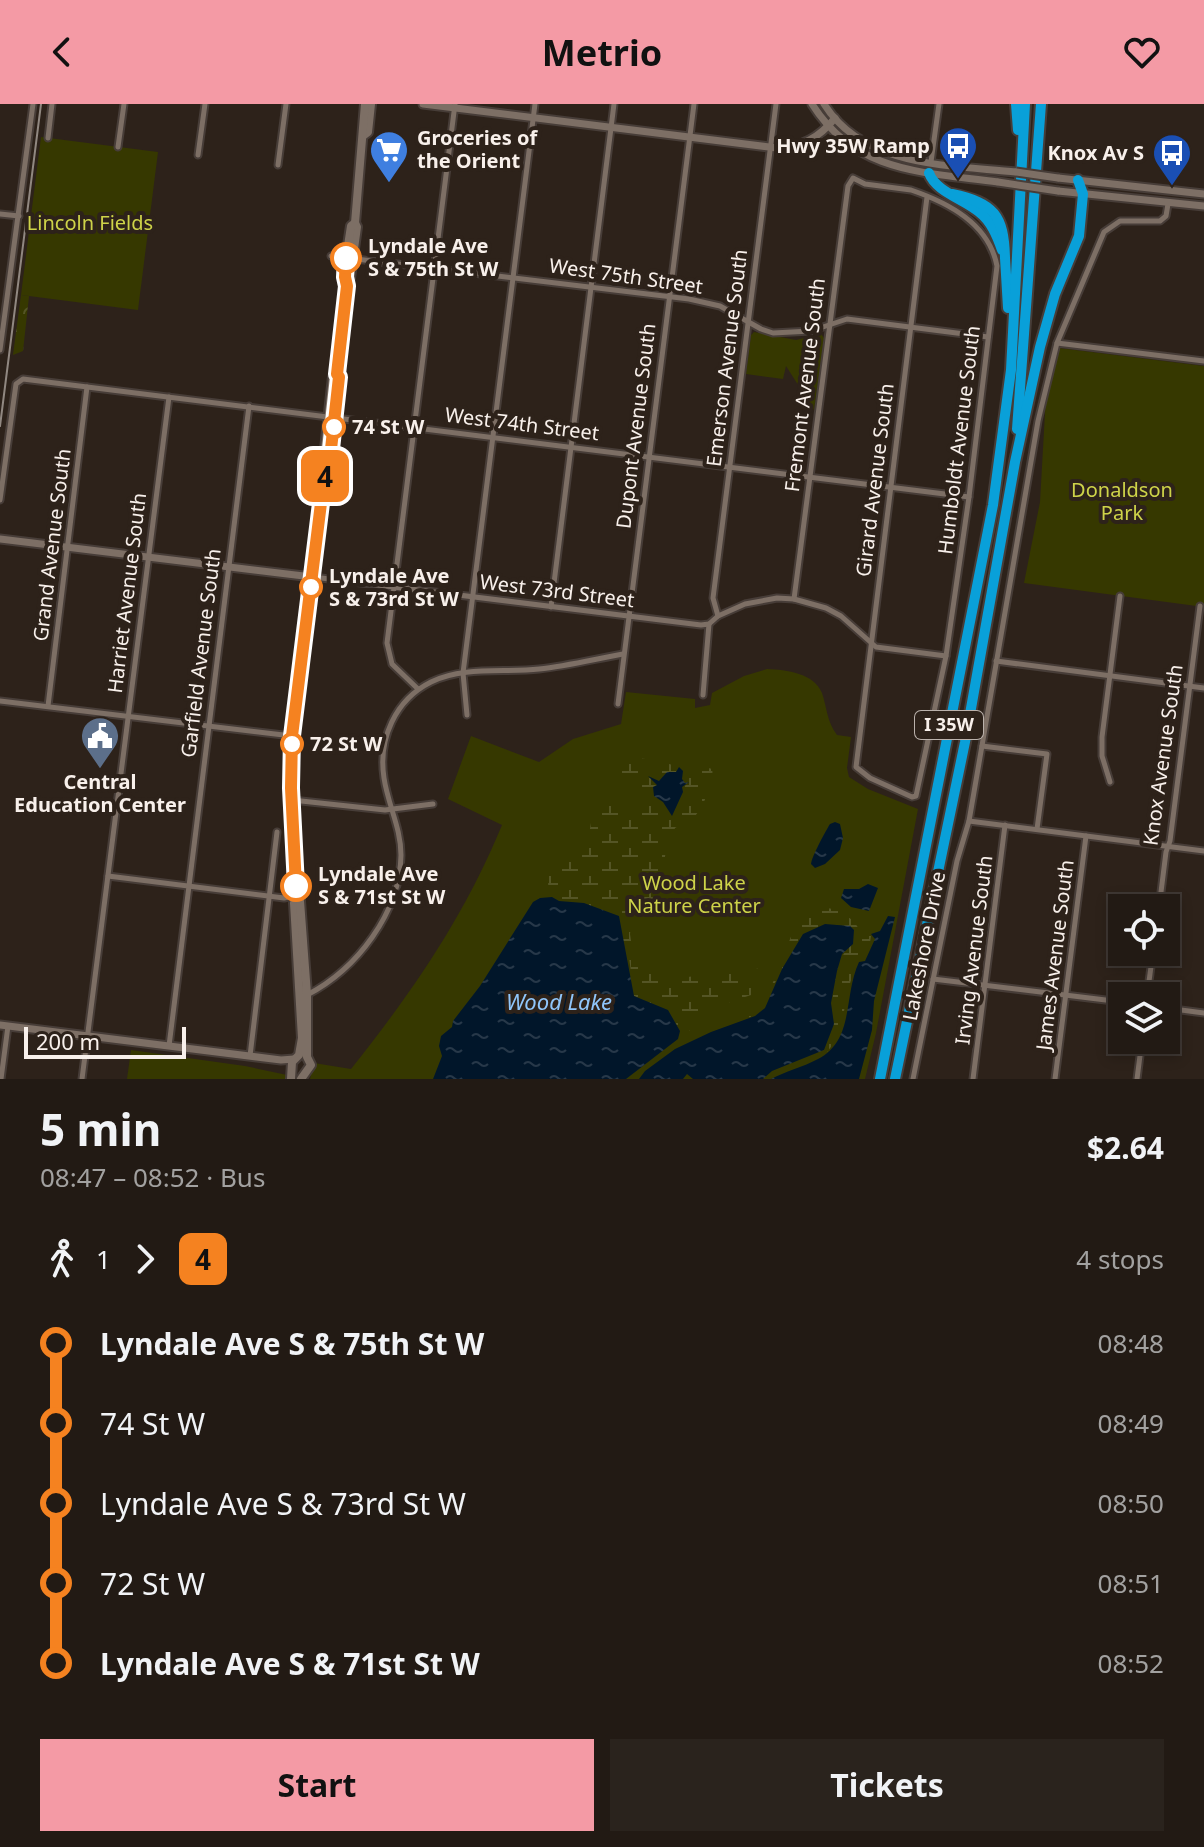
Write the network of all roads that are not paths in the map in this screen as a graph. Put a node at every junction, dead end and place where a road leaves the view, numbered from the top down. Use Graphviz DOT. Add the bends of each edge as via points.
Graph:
graph roads {
  1 [pos="33,104"];
  2 [pos="52,104"];
  3 [pos="124,104"];
  4 [pos="205,104"];
  5 [pos="286,104"];
  6 [pos="365,104"];
  7 [pos="371,104"];
  8 [pos="423,104"];
  9 [pos="535,104"];
  10 [pos="614,104"];
  11 [pos="694,104"];
  12 [pos="776,104"];
  13 [pos="812,104"];
  14 [pos="824,104"];
  15 [pos="939,104"];
  16 [pos="1016,104"];
  17 [pos="1025,104"];
  18 [pos="1041,104"];
  19 [pos="455,106"];
  20 [pos="533,117"];
  21 [pos="835,118"];
  22 [pos="611,127"];
  23 [pos="828,127"];
  24 [pos="364,135"];
  25 [pos="689,137"];
  26 [pos="48,138"];
  27 [pos="118,147"];
  28 [pos="770,147"];
  29 [pos="198,155"];
  30 [pos="278,165"];
  31 [pos="930,168"];
  32 [pos="1021,174"];
  33 [pos="853,178"];
  34 [pos="1078,180"];
  35 [pos="1083,194"];
  36 [pos="1204,194"];
  37 [pos="927,197"];
  38 [pos="1168,204"];
  39 [pos="1204,206"];
  40 [pos="0,214"];
  41 [pos="19,216"];
  42 [pos="331,256"];
  43 [pos="350,258"];
  44 [pos="435,268"];
  45 [pos="513,277"];
  46 [pos="591,287"];
  47 [pos="669,296"];
  48 [pos="747,321"];
  49 [pos="828,325"];
  50 [pos="911,328"];
  51 [pos="988,337"];
  52 [pos="1057,343"];
  53 [pos="0,350"];
  54 [pos="1204,361"];
  55 [pos="1011,370"];
  56 [pos="87,387"];
  57 [pos="169,397"];
  58 [pos="249,406"];
  59 [pos="332,416"];
  60 [pos="416,427"];
  61 [pos="493,437"];
  62 [pos="571,446"];
  63 [pos="649,456"];
  64 [pos="1015,462"];
  65 [pos="729,466"];
  66 [pos="809,476"];
  67 [pos="891,487"];
  68 [pos="969,497"];
  69 [pos="0,500"];
  70 [pos="0,539"];
  71 [pos="68,548"];
  72 [pos="148,556"];
  73 [pos="228,566"];
  74 [pos="312,577"];
  75 [pos="395,587"];
  76 [pos="1120,596"];
  77 [pos="473,597"];
  78 [pos="794,599"];
  79 [pos="1200,606"];
  80 [pos="551,607"];
  81 [pos="629,616"];
  82 [pos="718,616"];
  83 [pos="709,624"];
  84 [pos="871,642"];
  85 [pos="624,654"];
  86 [pos="946,656"];
  87 [pos="996,661"];
  88 [pos="463,673"];
  89 [pos="1109,676"];
  90 [pos="1190,686"];
  91 [pos="1204,688"];
  92 [pos="418,689"];
  93 [pos="703,695"];
  94 [pos="0,701"];
  95 [pos="618,704"];
  96 [pos="48,706"];
  97 [pos="467,715"];
  98 [pos="128,716"];
  99 [pos="208,726"];
  100 [pos="292,736"];
  101 [pos="982,746"];
  102 [pos="1110,782"];
  103 [pos="916,796"];
  104 [pos="291,800"];
  105 [pos="433,804"];
  106 [pos="392,809"];
  107 [pos="969,821"];
  108 [pos="1005,825"];
  109 [pos="1037,829"];
  110 [pos="277,832"];
  111 [pos="1086,836"];
  112 [pos="1168,846"];
  113 [pos="1204,851"];
  114 [pos="108,876"];
  115 [pos="188,886"];
  116 [pos="1161,894"];
  117 [pos="297,895"];
  118 [pos="270,896"];
  119 [pos="933,979"];
  120 [pos="986,985"];
  121 [pos="1066,996"];
  122 [pos="304,998"];
  123 [pos="1108,1000"];
  124 [pos="1180,1010"];
  125 [pos="1204,1013"];
  126 [pos="4,1025"];
  127 [pos="87,1036"];
  128 [pos="169,1047"];
  129 [pos="1140,1054"];
  130 [pos="250,1056"];
  131 [pos="297,1061"];
  132 [pos="302,1076"];
  133 [pos="1,1079"];
  134 [pos="82,1079"];
  135 [pos="291,1079"];
  136 [pos="880,1079"];
  137 [pos="895,1079"];
  138 [pos="913,1079"];
  139 [pos="973,1079"];
  140 [pos="1055,1079"];
  141 [pos="1137,1079"];
  1 -- 41 [label="street"];
  2 -- 26 [label="street"];
  3 -- 27 [label="street"];
  4 -- 29 [label="street"];
  5 -- 30 [label="street"];
  6 -- 24 [label="main road"];
  7 -- 24 [label="main road"];
  8 -- 19 [label="street"];
  9 -- 20 [label="street"];
  10 -- 22 [label="street"];
  11 -- 25 [label="street, Dupont Avenue South"];
  12 -- 28 [label="street, Emerson Avenue South"];
  13 -- 23 [label="street"];
  14 -- 21 [label="street"];
  15 -- 31 [label="street"];
  16 -- 32 [label="highway"];
  17 -- 32 [label="highway, I 35W"];
  18 -- 64 [label="highway, I 35W"];
  19 -- 20 [label="street"];
  19 -- 44 [label="street"];
  20 -- 22 [label="street"];
  20 -- 45 [label="street"];
  21 -- 23 [label="street"];
  21 -- 31 [label="street" via="883,152"];
  22 -- 25 [label="street"];
  22 -- 46 [label="street"];
  23 -- 28 [label="street" via="801,145"];
  23 -- 31 [label="street" via="883,164 910,171"];
  24 -- 43 [label="main road"];
  25 -- 28 [label="street"];
  25 -- 47 [label="street, Dupont Avenue South"];
  28 -- 48 [label="street, Emerson Avenue South"];
  31 -- 34 [label="street, bridge"];
  31 -- 35 [label="street, bridge"];
  31 -- 55 [label="highway" via="932,181 952,194 980,201 1003,229"];
  32 -- 55 [label="highway, I 35W"];
  33 -- 37 [label="street, Humboldt Avenue South"];
  33 -- 49 [label="street, Fremont Avenue South"];
  34 -- 35 [label="highway"];
  34 -- 36 [label="street"];
  35 -- 38 [label="street"];
  35 -- 64 [label="highway" via="1079,236 1055,294"];
  37 -- 50 [label="street, Girard Avenue South"];
  37 -- 51 [label="street, Humboldt Avenue South" via="965,216 990,242 997,272"];
  38 -- 39 [label="street"];
  38 -- 52 [label="street" via="1164,219 1120,221 1104,232"];
  40 -- 41 [label="street"];
  41 -- 53 [label="street"];
  42 -- 43 [label="street, West 75th Street"];
  43 -- 44 [label="street, West 75th Street"];
  43 -- 59 [label="main road"];
  44 -- 45 [label="street, West 75th Street"];
  44 -- 60 [label="street"];
  45 -- 46 [label="street, West 75th Street"];
  45 -- 61 [label="street"];
  46 -- 47 [label="street, West 75th Street"];
  46 -- 62 [label="street"];
  47 -- 48 [label="street, West 75th Street" via="720,306"];
  47 -- 63 [label="street, Dupont Avenue South"];
  48 -- 49 [label="street, West 75th Street" via="786,334"];
  48 -- 65 [label="street, Emerson Avenue South"];
  49 -- 50 [label="street, West 75th Street" via="855,319"];
  49 -- 66 [label="street, Fremont Avenue South"];
  50 -- 51 [label="street, West 75th Street"];
  50 -- 67 [label="street, Girard Avenue South"];
  51 -- 68 [label="street, Humboldt Avenue South"];
  52 -- 54 [label="street"];
  52 -- 87 [label="street" via="1043,394"];
  55 -- 136 [label="highway, I 35W" via="993,505"];
  56 -- 57 [label="street, West 74th Street"];
  56 -- 69 [label="street, West 74th Street" via="23,379 16,384"];
  56 -- 71 [label="street, Grand Avenue South"];
  57 -- 58 [label="street, West 74th Street"];
  57 -- 72 [label="street, Harriet Avenue South"];
  58 -- 59 [label="street, West 74th Street"];
  58 -- 73 [label="street, Garfield Avenue South"];
  59 -- 60 [label="street, West 74th Street"];
  59 -- 74 [label="main road"];
  60 -- 61 [label="street, West 74th Street"];
  60 -- 75 [label="street"];
  61 -- 62 [label="street, West 74th Street"];
  61 -- 77 [label="street"];
  62 -- 63 [label="street, West 74th Street"];
  62 -- 80 [label="street"];
  63 -- 65 [label="street, West 74th Street"];
  63 -- 81 [label="street, Dupont Avenue South"];
  64 -- 137 [label="highway, I 35W" via="965,742"];
  65 -- 66 [label="street, West 74th Street"];
  65 -- 82 [label="street, Emerson Avenue South" via="713,598"];
  66 -- 67 [label="street, West 74th Street"];
  66 -- 78 [label="street, Fremont Avenue South"];
  67 -- 68 [label="street, West 74th Street"];
  67 -- 84 [label="street, Girard Avenue South"];
  68 -- 86 [label="street, Humboldt Avenue South"];
  70 -- 71 [label="street, West 73rd Street"];
  71 -- 72 [label="street, West 73rd Street"];
  71 -- 96 [label="street, Grand Avenue South"];
  72 -- 73 [label="street, West 73rd Street"];
  72 -- 98 [label="street, Harriet Avenue South"];
  73 -- 74 [label="street, West 73rd Street"];
  73 -- 99 [label="street, Garfield Avenue South"];
  74 -- 75 [label="street, West 73rd Street"];
  74 -- 100 [label="main road"];
  75 -- 77 [label="street, West 73rd Street"];
  75 -- 92 [label="street" via="389,658"];
  76 -- 89 [label="street"];
  77 -- 80 [label="street, West 73rd Street"];
  77 -- 88 [label="street"];
  78 -- 82 [label="street" via="753,602"];
  78 -- 84 [label="street" via="841,616"];
  79 -- 90 [label="street, Knox Avenue South"];
  80 -- 81 [label="street, West 73rd Street"];
  81 -- 83 [label="street, West 73rd Street"];
  81 -- 85 [label="street, Dupont Avenue South"];
  82 -- 83 [label="street"];
  83 -- 93 [label="street"];
  84 -- 86 [label="street"];
  84 -- 103 [label="street, Girard Avenue South" via="856,767"];
  85 -- 88 [label="street" via="536,670"];
  85 -- 95 [label="street, Dupont Avenue South"];
  86 -- 103 [label="street, Humboldt Avenue South"];
  87 -- 89 [label="street"];
  87 -- 101 [label="street"];
  88 -- 92 [label="street"];
  88 -- 97 [label="street"];
  89 -- 90 [label="street"];
  89 -- 102 [label="street" via="1102,747"];
  90 -- 91 [label="street"];
  90 -- 112 [label="street, Knox Avenue South"];
  92 -- 106 [label="street" via="398,710 386,736 384,779"];
  94 -- 96 [label="street"];
  96 -- 98 [label="street"];
  98 -- 99 [label="street"];
  98 -- 114 [label="street, Harriet Avenue South"];
  99 -- 100 [label="street"];
  99 -- 115 [label="street, Garfield Avenue South"];
  100 -- 104 [label="main road"];
  101 -- 107 [label="street"];
  101 -- 109 [label="street" via="1047,754"];
  104 -- 106 [label="street"];
  104 -- 117 [label="main road"];
  105 -- 106 [label="street"];
  106 -- 122 [label="street" via="401,853 391,904 348,965"];
  107 -- 108 [label="street"];
  107 -- 119 [label="street, Lakeshore Drive"];
  108 -- 109 [label="street"];
  108 -- 120 [label="street, Irving Avenue South"];
  109 -- 111 [label="street"];
  110 -- 118 [label="street"];
  111 -- 112 [label="street"];
  111 -- 121 [label="street, James Avenue South"];
  112 -- 113 [label="street"];
  112 -- 116 [label="street, Knox Avenue South"];
  114 -- 115 [label="street"];
  114 -- 127 [label="street, Harriet Avenue South"];
  115 -- 118 [label="street"];
  115 -- 128 [label="street, Garfield Avenue South"];
  117 -- 118 [label="street"];
  117 -- 122 [label="main road"];
  118 -- 130 [label="street"];
  119 -- 120 [label="street"];
  119 -- 138 [label="street, Lakeshore Drive"];
  120 -- 121 [label="street"];
  120 -- 139 [label="street, Irving Avenue South"];
  121 -- 123 [label="street"];
  121 -- 140 [label="street, James Avenue South"];
  122 -- 131 [label="main road"];
  124 -- 125 [label="street"];
  126 -- 127 [label="street"];
  126 -- 133 [label="street"];
  127 -- 128 [label="street"];
  127 -- 134 [label="street, Harriet Avenue South"];
  128 -- 130 [label="street"];
  129 -- 141 [label="street"];
  130 -- 131 [label="street"];
  131 -- 132 [label="main road"];
  131 -- 132 [label="main road" via="311,1065"];
  131 -- 135 [label="main road"];
}
